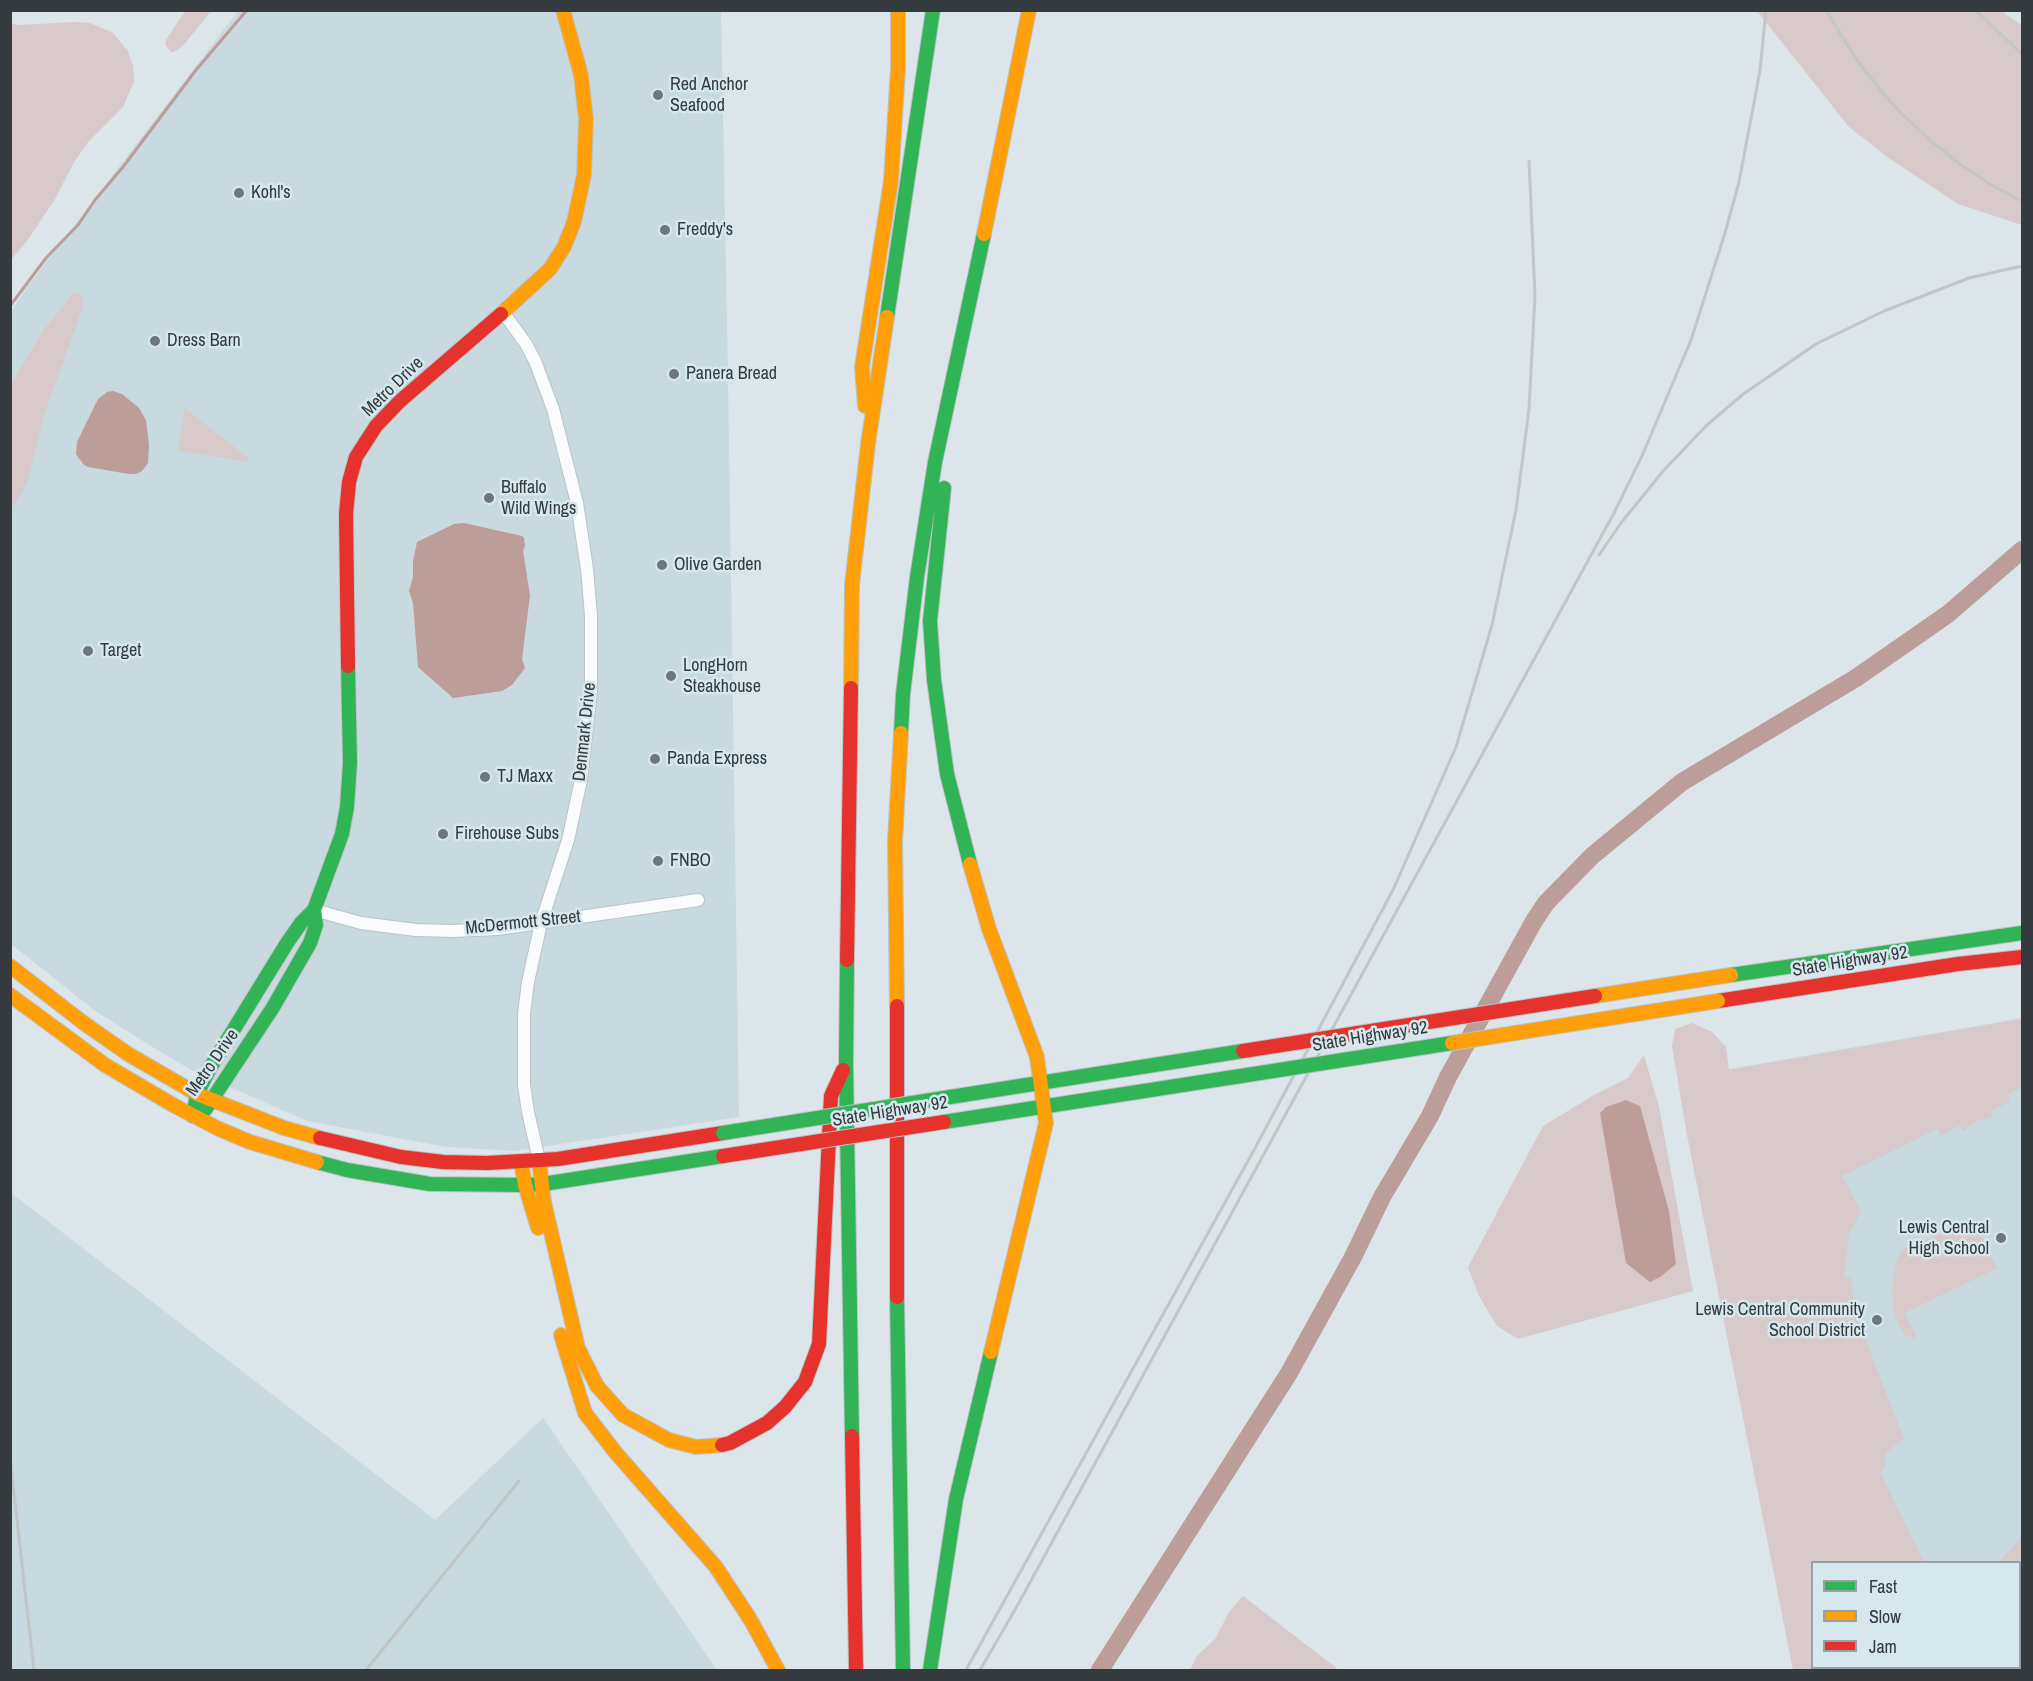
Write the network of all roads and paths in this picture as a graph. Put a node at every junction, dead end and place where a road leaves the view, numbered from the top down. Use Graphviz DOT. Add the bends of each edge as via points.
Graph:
graph roads {
  1 [pos="563,10"];
  2 [pos="898,10"];
  3 [pos="933,10"];
  4 [pos="1029,10"];
  5 [pos="503,312"];
  6 [pos="952,387"];
  7 [pos="868,444"];
  8 [pos="698,900"];
  9 [pos="314,910"];
  10 [pos="541,923"];
  11 [pos="2022,933"];
  12 [pos="2022,957"];
  13 [pos="10,966"];
  14 [pos="10,996"];
  15 [pos="846,1064"];
  16 [pos="1041,1083"];
  17 [pos="197,1094"];
  18 [pos="213,1100"];
  19 [pos="1044,1106"];
  20 [pos="193,1116"];
  21 [pos="539,1160"];
  22 [pos="521,1162"];
  23 [pos="543,1184"];
  24 [pos="525,1185"];
  25 [pos="778,1671"];
  26 [pos="856,1671"];
  27 [pos="903,1671"];
  28 [pos="930,1671"];
  1 -- 5 [label="main road, Metro Drive" via="584,92 586,144 582,192 570,234 558,258 543,277"];
  2 -- 7 [label="main road" via="891,181 862,367"];
  3 -- 7 [label="main road"];
  4 -- 6 [label="main road"];
  5 -- 9 [label="main road, Metro Drive" via="386,416 362,445 352,469 346,514 350,747 347,807 338,848"];
  5 -- 10 [label="street, Denmark Drive" via="535,361 553,409 577,503 590,597 591,691 585,750 568,840"];
  6 -- 16 [label="main road" via="930,621 937,702 947,774 965,849 989,929 1037,1057"];
  6 -- 27 [label="main road" via="935,462 917,577 903,694 895,841"];
  7 -- 15 [label="main road" via="852,585"];
  8 -- 10 [label="street, McDermott Street"];
  9 -- 10 [label="street, McDermott Street" via="361,923 416,930 497,929"];
  9 -- 17 [label="main road, Metro Drive" via="286,943"];
  9 -- 18 [label="main road, Metro Drive" via="316,925 310,943"];
  10 -- 21 [label="street, Denmark Drive" via="528,982 523,1033 524,1085"];
  11 -- 16 [label="main road, State Highway 92, bridge"];
  12 -- 19 [label="main road, State Highway 92, bridge"];
  13 -- 17 [label="main road, State Highway 92" via="111,1042"];
  14 -- 20 [label="main road, State Highway 92" via="105,1065"];
  15 -- 23 [label="main road" via="831,1096 819,1344 805,1382 785,1407 767,1423 730,1443 696,1447 669,1440 623,1414 597,1386 578,1348"];
  15 -- 26 [label="main road"];
  16 -- 19 [label="main road"];
  16 -- 21 [label="main road, State Highway 92, bridge"];
  17 -- 18 [label="main road, State Highway 92"];
  17 -- 20 [label="main road, Metro Drive"];
  18 -- 20 [label="main road, Metro Drive"];
  18 -- 22 [label="main road, State Highway 92" via="317,1138 390,1155 443,1162"];
  19 -- 23 [label="main road, State Highway 92, bridge"];
  19 -- 28 [label="main road" via="1046,1123 956,1499"];
  20 -- 24 [label="main road, State Highway 92" via="275,1151 347,1170 430,1184"];
  21 -- 22 [label="main road, State Highway 92"];
  21 -- 23 [label="main road"];
  22 -- 24 [label="main road"];
  23 -- 24 [label="main road, State Highway 92"];
  24 -- 25 [label="main road" via="544,1249 566,1357 585,1413 716,1567"];
}
